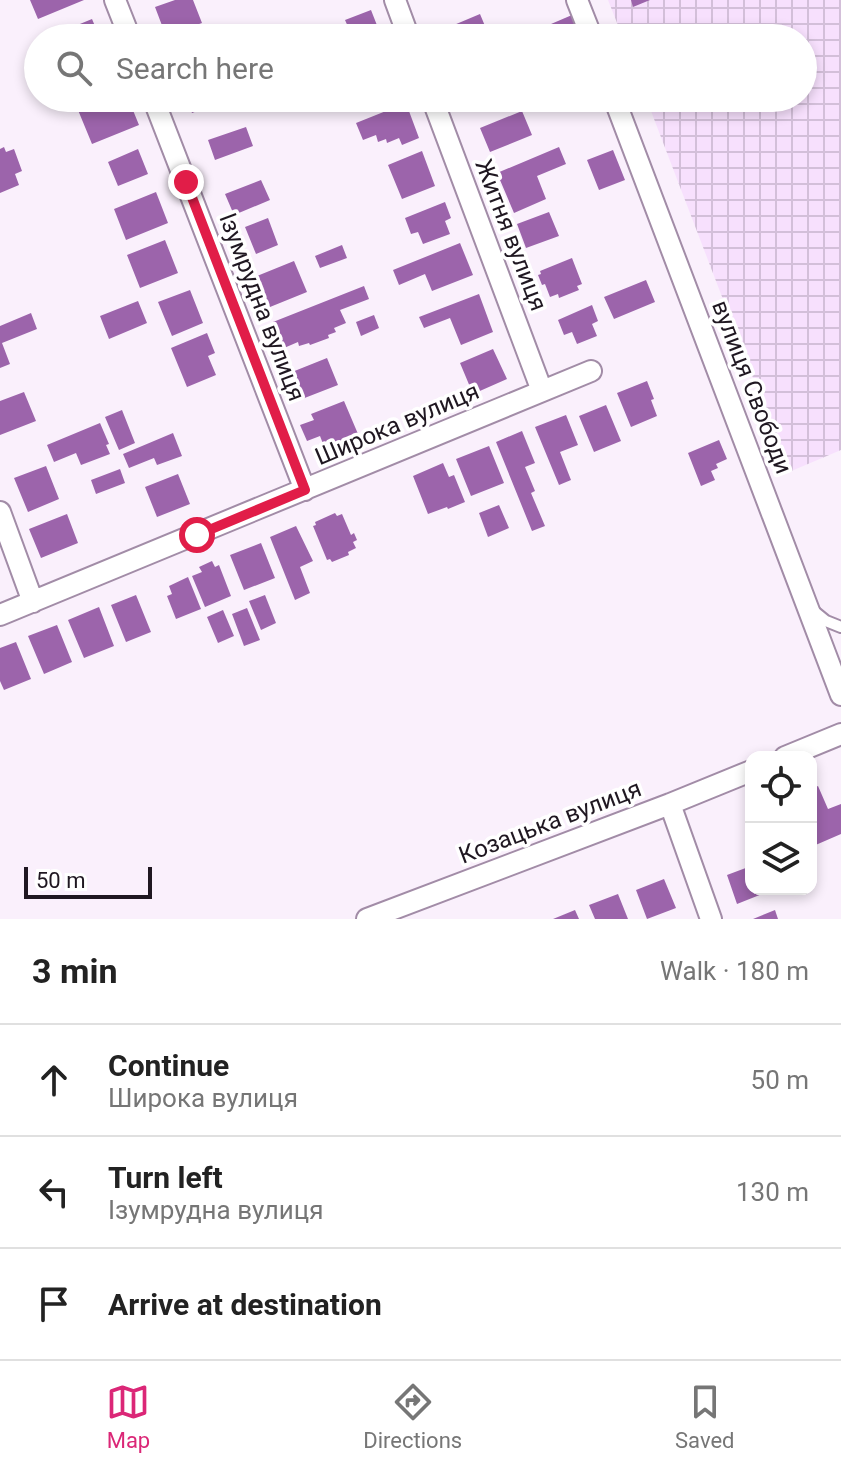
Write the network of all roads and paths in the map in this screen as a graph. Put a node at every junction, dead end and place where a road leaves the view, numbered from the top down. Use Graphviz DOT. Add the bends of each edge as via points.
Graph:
graph roads {
  1 [pos="115,0"];
  2 [pos="395,0"];
  3 [pos="577,0"];
  4 [pos="124,24"];
  5 [pos="404,24"];
  6 [pos="586,24"];
  7 [pos="158,112"];
  8 [pos="437,112"];
  9 [pos="619,112"];
  10 [pos="591,371"];
  11 [pos="542,391"];
  12 [pos="305,490"];
  13 [pos="0,512"];
  14 [pos="33,602"];
  15 [pos="807,606"];
  16 [pos="0,615"];
  17 [pos="841,627"];
  18 [pos="841,695"];
  19 [pos="841,734"];
  20 [pos="800,751"];
  21 [pos="745,773"];
  22 [pos="670,804"];
  23 [pos="367,919"];
  24 [pos="711,919"];
  1 -- 4 [label="street"];
  2 -- 5 [label="street"];
  3 -- 6 [label="street"];
  7 -- 12 [label="street, Ізумрудна вулиця"];
  8 -- 11 [label="street, Житня вулиця"];
  9 -- 15 [label="street, вулиця Свободи"];
  10 -- 11 [label="street, Широка вулиця"];
  11 -- 12 [label="street, Широка вулиця"];
  12 -- 14 [label="street, Широка вулиця"];
  13 -- 14 [label="street"];
  14 -- 16 [label="street, Широка вулиця"];
  15 -- 17 [label="lane"];
  15 -- 18 [label="street, вулиця Свободи"];
  19 -- 20 [label="street"];
  21 -- 22 [label="street, Козацька вулиця"];
  22 -- 23 [label="street, Козацька вулиця"];
  22 -- 24 [label="street"];
}
